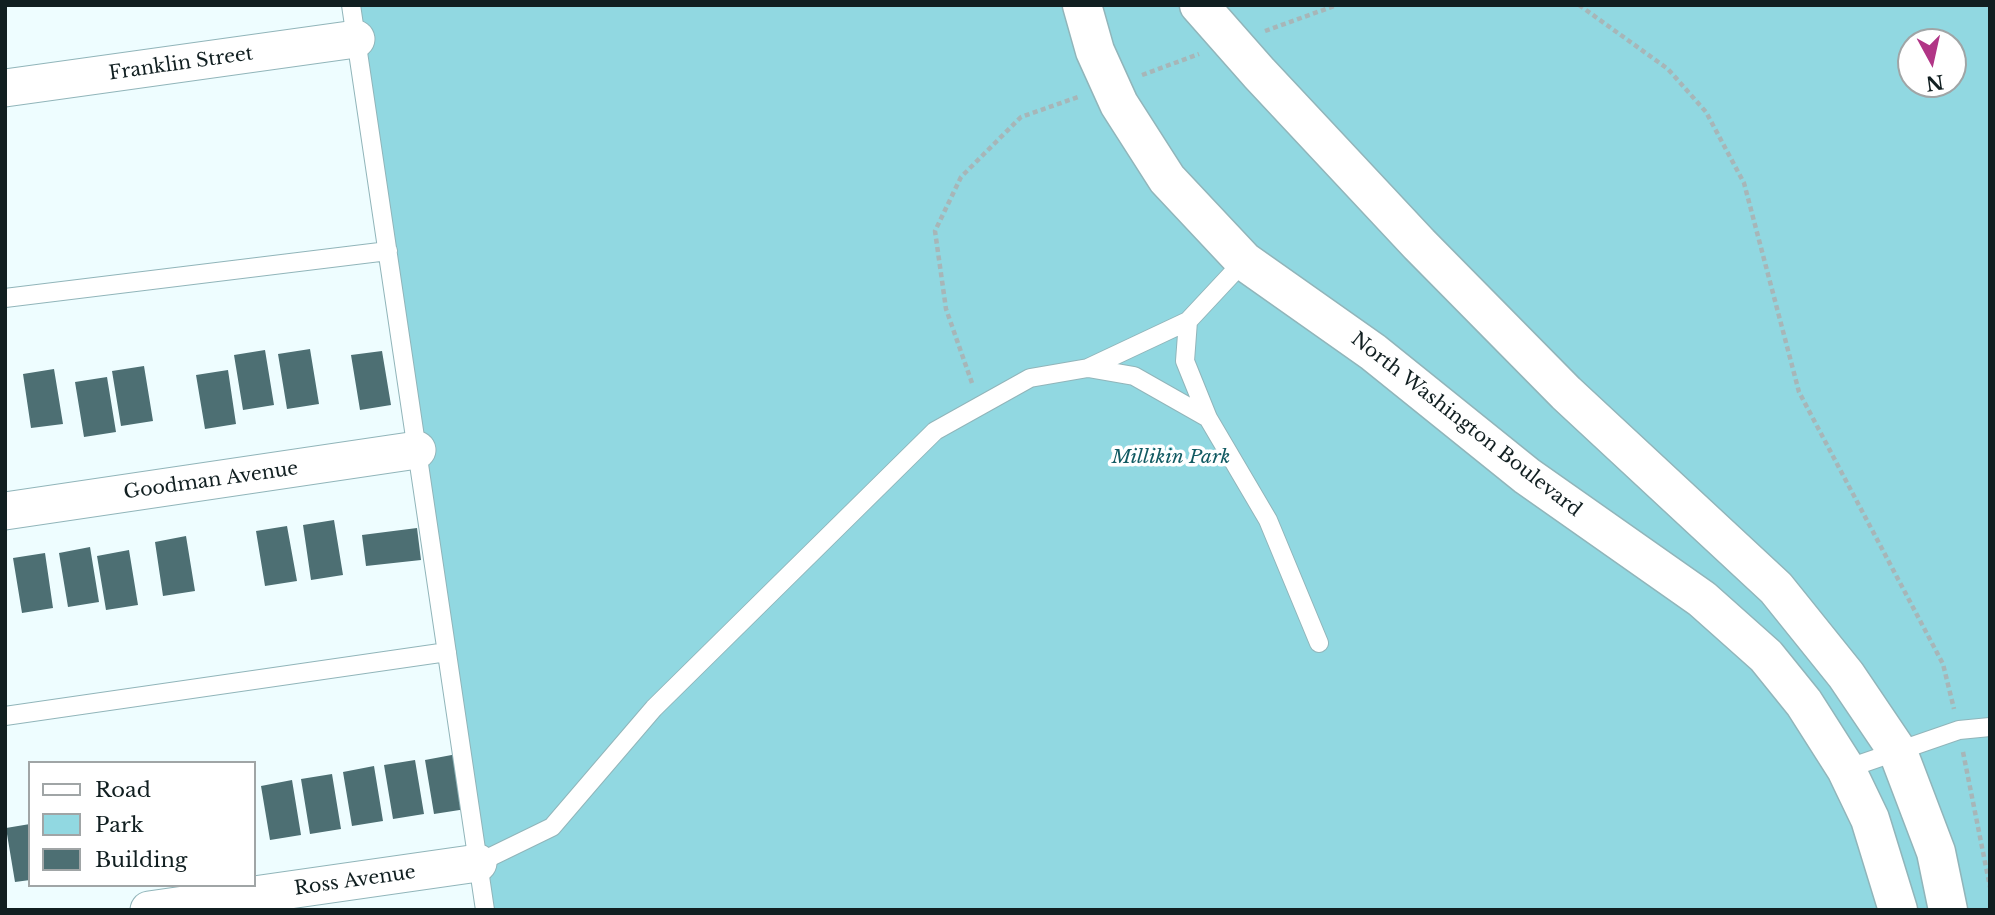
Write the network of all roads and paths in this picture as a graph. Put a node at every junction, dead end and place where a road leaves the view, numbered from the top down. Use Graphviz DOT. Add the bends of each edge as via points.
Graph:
graph roads {
  1 [pos="1082,5"];
  2 [pos="1199,5"];
  3 [pos="1336,5"];
  4 [pos="1579,5"];
  5 [pos="354,22"];
  6 [pos="1262,32"];
  7 [pos="1207,51"];
  8 [pos="1140,75"];
  9 [pos="5,88"];
  10 [pos="1086,94"];
  11 [pos="388,251"];
  12 [pos="1244,261"];
  13 [pos="5,298"];
  14 [pos="1188,321"];
  15 [pos="1088,368"];
  16 [pos="980,406"];
  17 [pos="1208,418"];
  18 [pos="417,450"];
  19 [pos="5,512"];
  20 [pos="1320,643"];
  21 [pos="447,652"];
  22 [pos="5,716"];
  23 [pos="1990,727"];
  24 [pos="1959,730"];
  25 [pos="1898,752"];
  26 [pos="1846,769"];
  27 [pos="478,863"];
  28 [pos="1990,887"];
  29 [pos="149,910"];
  30 [pos="485,910"];
  31 [pos="1898,910"];
  32 [pos="1948,910"];
  1 -- 12 [label="street, North Washington Boulevard" via="1095,51 1119,104 1167,179"];
  2 -- 25 [label="street" via="1409,234 1537,363 1776,588 1846,675"];
  3 -- 6 [label="path"];
  4 -- 24 [label="path" via="1668,69 1706,112 1744,183 1799,392 1943,664"];
  5 -- 9 [label="street, Franklin Street"];
  5 -- 11 [label="lane"];
  7 -- 8 [label="path"];
  10 -- 16 [label="path" via="1021,117 961,177 935,231 946,309"];
  11 -- 13 [label="lane"];
  11 -- 18 [label="lane"];
  12 -- 14 [label="lane"];
  12 -- 26 [label="street, North Washington Boulevard" via="1373,352 1527,476 1702,598 1766,656 1804,703"];
  14 -- 15 [label="lane"];
  14 -- 17 [label="lane" via="1185,361"];
  15 -- 16 [label="lane" via="1030,378"];
  15 -- 17 [label="lane" via="1134,376"];
  16 -- 27 [label="lane" via="925,440 654,708 552,827"];
  17 -- 20 [label="lane" via="1268,520"];
  18 -- 19 [label="street, Goodman Avenue"];
  18 -- 21 [label="lane"];
  21 -- 22 [label="lane"];
  21 -- 27 [label="lane"];
  23 -- 24 [label="lane"];
  24 -- 25 [label="lane"];
  24 -- 28 [label="path"];
  25 -- 26 [label="lane"];
  25 -- 32 [label="street" via="1936,852"];
  26 -- 31 [label="street, North Washington Boulevard" via="1870,819"];
  27 -- 29 [label="street, Ross Avenue"];
  27 -- 30 [label="lane"];
}
